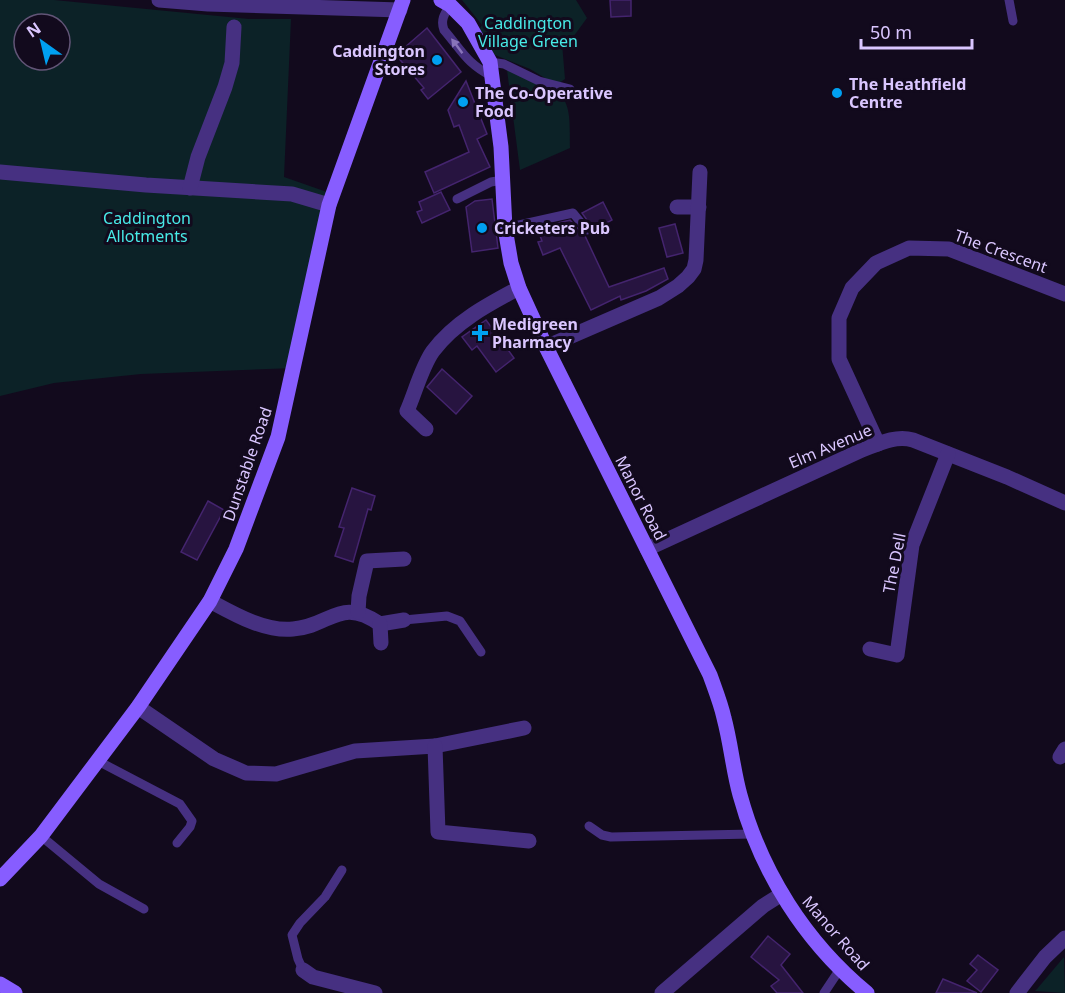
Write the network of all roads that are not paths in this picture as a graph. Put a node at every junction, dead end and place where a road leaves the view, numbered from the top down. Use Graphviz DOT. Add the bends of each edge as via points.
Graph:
graph roads {
  1 [pos="159,0"];
  2 [pos="1009,0"];
  3 [pos="446,2"];
  4 [pos="341,4"];
  5 [pos="401,5"];
  6 [pos="1012,21"];
  7 [pos="234,27"];
  8 [pos="492,69"];
  9 [pos="570,89"];
  10 [pos="0,172"];
  11 [pos="700,172"];
  12 [pos="503,180"];
  13 [pos="190,188"];
  14 [pos="457,199"];
  15 [pos="329,205"];
  16 [pos="677,207"];
  17 [pos="699,207"];
  18 [pos="506,228"];
  19 [pos="587,230"];
  20 [pos="519,288"];
  21 [pos="1065,294"];
  22 [pos="546,347"];
  23 [pos="426,429"];
  24 [pos="878,444"];
  25 [pos="948,454"];
  26 [pos="1064,511"];
  27 [pos="646,549"];
  28 [pos="404,559"];
  29 [pos="210,602"];
  30 [pos="358,612"];
  31 [pos="404,620"];
  32 [pos="380,624"];
  33 [pos="381,644"];
  34 [pos="870,649"];
  35 [pos="481,652"];
  36 [pos="138,707"];
  37 [pos="524,728"];
  38 [pos="435,746"];
  39 [pos="98,761"];
  40 [pos="590,825"];
  41 [pos="438,832"];
  42 [pos="422,834"];
  43 [pos="752,834"];
  44 [pos="42,836"];
  45 [pos="529,841"];
  46 [pos="177,843"];
  47 [pos="342,870"];
  48 [pos="0,879"];
  49 [pos="782,894"];
  50 [pos="144,909"];
  51 [pos="1065,938"];
  52 [pos="840,969"];
  53 [pos="303,970"];
  54 [pos="0,984"];
  55 [pos="15,993"];
  56 [pos="375,993"];
  57 [pos="662,993"];
  58 [pos="824,993"];
  59 [pos="867,993"];
  60 [pos="1017,993"];
  1 -- 4 [label="street"];
  2 -- 6 [label="lane"];
  3 -- 8 [label="street, Manor Road" via="468,23"];
  8 -- 3 [label="lane, one-way" via="478,69 470,63 444,30"];
  4 -- 5 [label="street"];
  5 -- 15 [label="street, Dunstable Road"];
  7 -- 13 [label="street" via="232,63"];
  8 -- 9 [label="lane" via="504,64 538,81"];
  8 -- 12 [label="street, Manor Road"];
  10 -- 13 [label="street"];
  11 -- 17 [label="street"];
  12 -- 14 [label="lane"];
  12 -- 18 [label="street, Manor Road"];
  13 -- 15 [label="street" via="292,194"];
  15 -- 29 [label="street, Dunstable Road" via="278,437 236,549"];
  16 -- 17 [label="street"];
  17 -- 22 [label="street" via="696,260 683,282 659,298"];
  18 -- 19 [label="lane" via="573,213"];
  18 -- 20 [label="street, Manor Road"];
  20 -- 22 [label="street, Manor Road"];
  20 -- 23 [label="street" via="451,330 432,353 407,411"];
  21 -- 24 [label="street, The Crescent" via="949,249 909,248 876,263 852,288 839,318 839,359"];
  22 -- 27 [label="street, Manor Road"];
  24 -- 25 [label="street, Elm Avenue" via="905,438"];
  24 -- 27 [label="street, Elm Avenue"];
  25 -- 26 [label="street, Elm Avenue"];
  25 -- 34 [label="street, The Dell" via="912,545 897,655"];
  27 -- 43 [label="street, Manor Road" via="710,675"];
  28 -- 30 [label="street" via="367,555"];
  29 -- 30 [label="street" via="277,629 302,628 345,612"];
  29 -- 36 [label="street, Dunstable Road"];
  30 -- 32 [label="street"];
  31 -- 32 [label="street"];
  31 -- 35 [label="lane" via="453,618 460,621"];
  32 -- 33 [label="street"];
  36 -- 38 [label="street" via="214,759 246,773 276,774 355,751"];
  36 -- 39 [label="street, Dunstable Road"];
  37 -- 38 [label="street"];
  38 -- 41 [label="street"];
  39 -- 44 [label="street, Dunstable Road"];
  39 -- 46 [label="lane" via="180,804 192,821"];
  40 -- 43 [label="lane" via="602,836 611,837"];
  41 -- 42 [label="street"];
  41 -- 45 [label="street"];
  43 -- 49 [label="street, Manor Road"];
  44 -- 48 [label="street, Dunstable Road"];
  44 -- 50 [label="lane" via="99,884"];
  47 -- 53 [label="lane" via="292,935"];
  49 -- 52 [label="street, Manor Road" via="809,934"];
  49 -- 57 [label="street"];
  51 -- 60 [label="street"];
  52 -- 58 [label="lane"];
  52 -- 59 [label="street, Manor Road"];
  53 -- 56 [label="street" via="313,977"];
  54 -- 55 [label="street"];
}
